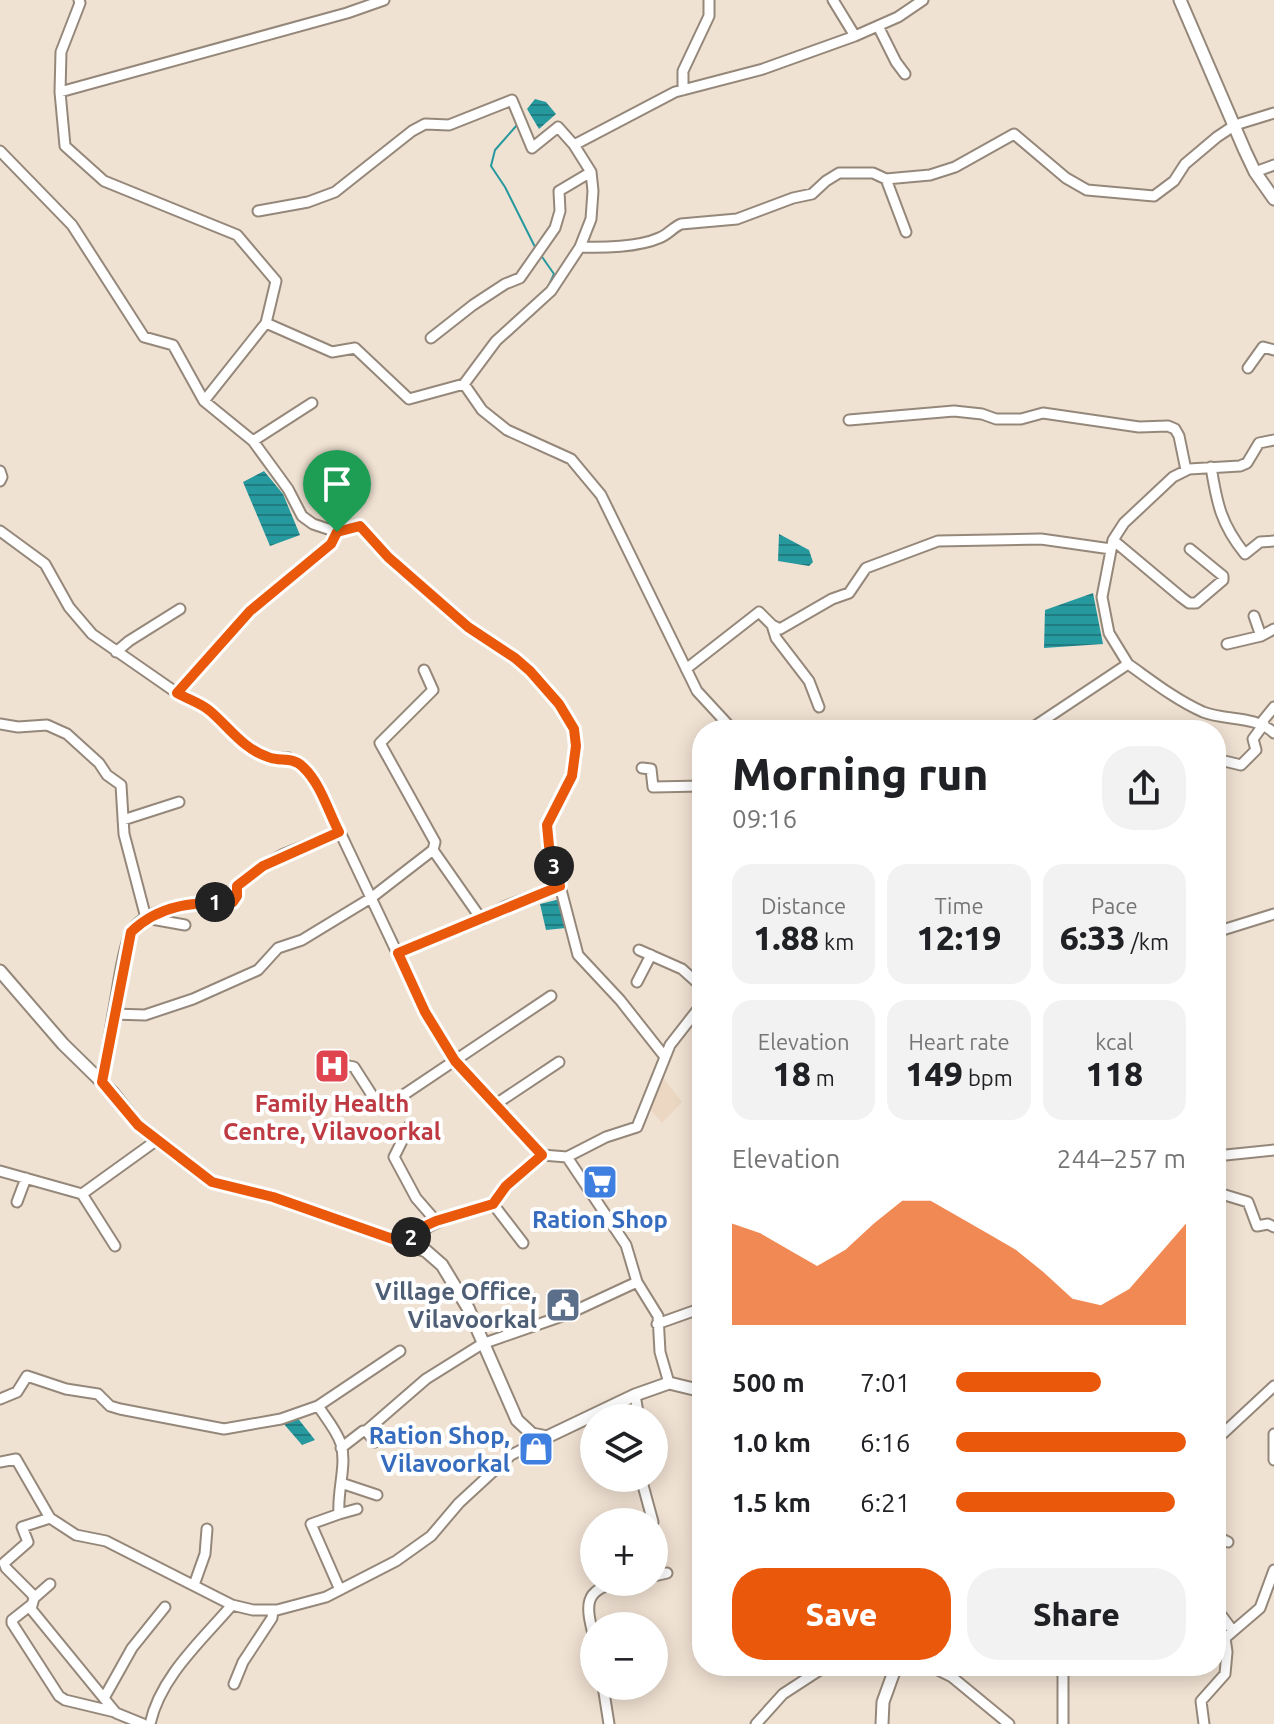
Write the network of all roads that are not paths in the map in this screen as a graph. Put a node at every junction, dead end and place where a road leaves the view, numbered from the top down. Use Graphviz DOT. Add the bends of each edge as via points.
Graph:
graph roads {
  1 [pos="79,0"];
  2 [pos="384,0"];
  3 [pos="709,0"];
  4 [pos="833,0"];
  5 [pos="923,0"];
  6 [pos="1180,0"];
  7 [pos="878,26"];
  8 [pos="855,36"];
  9 [pos="905,74"];
  10 [pos="683,90"];
  11 [pos="60,92"];
  12 [pos="1274,113"];
  13 [pos="1235,125"];
  14 [pos="574,145"];
  15 [pos="0,151"];
  16 [pos="1274,165"];
  17 [pos="591,172"];
  18 [pos="1255,172"];
  19 [pos="886,179"];
  20 [pos="1274,199"];
  21 [pos="258,211"];
  22 [pos="906,232"];
  23 [pos="580,247"];
  24 [pos="266,323"];
  25 [pos="431,338"];
  26 [pos="1274,350"];
  27 [pos="1248,368"];
  28 [pos="464,384"];
  29 [pos="204,401"];
  30 [pos="312,403"];
  31 [pos="849,420"];
  32 [pos="1274,440"];
  33 [pos="253,441"];
  34 [pos="1211,467"];
  35 [pos="1186,470"];
  36 [pos="0,471"];
  37 [pos="0,481"];
  38 [pos="0,531"];
  39 [pos="337,532"];
  40 [pos="1274,541"];
  41 [pos="1112,545"];
  42 [pos="1190,549"];
  43 [pos="180,609"];
  44 [pos="1254,616"];
  45 [pos="772,625"];
  46 [pos="1274,629"];
  47 [pos="1261,636"];
  48 [pos="1227,644"];
  49 [pos="116,652"];
  50 [pos="1128,664"];
  51 [pos="686,669"];
  52 [pos="424,670"];
  53 [pos="177,693"];
  54 [pos="819,707"];
  55 [pos="1274,707"];
  56 [pos="724,720"];
  57 [pos="1044,720"];
  58 [pos="1263,723"];
  59 [pos="0,724"];
  60 [pos="1274,733"];
  61 [pos="1226,761"];
  62 [pos="642,768"];
  63 [pos="692,786"];
  64 [pos="179,802"];
  65 [pos="123,820"];
  66 [pos="339,832"];
  67 [pos="433,850"];
  68 [pos="560,886"];
  69 [pos="371,898"];
  70 [pos="1274,914"];
  71 [pos="146,918"];
  72 [pos="482,920"];
  73 [pos="185,925"];
  74 [pos="1226,929"];
  75 [pos="639,950"];
  76 [pos="398,953"];
  77 [pos="651,955"];
  78 [pos="0,971"];
  79 [pos="692,978"];
  80 [pos="637,982"];
  81 [pos="551,996"];
  82 [pos="113,1014"];
  83 [pos="692,1017"];
  84 [pos="665,1057"];
  85 [pos="455,1061"];
  86 [pos="559,1062"];
  87 [pos="349,1066"];
  88 [pos="102,1082"];
  89 [pos="496,1104"];
  90 [pos="410,1125"];
  91 [pos="157,1140"];
  92 [pos="1274,1150"];
  93 [pos="542,1155"];
  94 [pos="1226,1155"];
  95 [pos="567,1157"];
  96 [pos="0,1171"];
  97 [pos="26,1178"];
  98 [pos="82,1194"];
  99 [pos="1226,1195"];
  100 [pos="17,1202"];
  101 [pos="493,1204"];
  102 [pos="436,1221"];
  103 [pos="1274,1227"];
  104 [pos="404,1243"];
  105 [pos="523,1243"];
  106 [pos="115,1246"];
  107 [pos="637,1282"];
  108 [pos="692,1312"];
  109 [pos="657,1324"];
  110 [pos="482,1344"];
  111 [pos="400,1351"];
  112 [pos="669,1383"];
  113 [pos="1274,1386"];
  114 [pos="692,1389"];
  115 [pos="635,1395"];
  116 [pos="0,1399"];
  117 [pos="637,1404"];
  118 [pos="318,1406"];
  119 [pos="1226,1428"];
  120 [pos="366,1431"];
  121 [pos="1274,1434"];
  122 [pos="547,1437"];
  123 [pos="375,1442"];
  124 [pos="341,1448"];
  125 [pos="1274,1460"];
  126 [pos="0,1462"];
  127 [pos="341,1483"];
  128 [pos="377,1495"];
  129 [pos="357,1509"];
  130 [pos="339,1514"];
  131 [pos="50,1518"];
  132 [pos="207,1529"];
  133 [pos="1274,1570"];
  134 [pos="50,1584"];
  135 [pos="194,1585"];
  136 [pos="340,1590"];
  137 [pos="32,1602"];
  138 [pos="232,1605"];
  139 [pos="165,1607"];
  140 [pos="273,1610"];
  141 [pos="1226,1622"];
  142 [pos="1233,1631"];
  143 [pos="1226,1635"];
  144 [pos="811,1676"];
  145 [pos="892,1676"];
  146 [pos="950,1676"];
  147 [pos="1063,1676"];
  148 [pos="1223,1676"];
  149 [pos="234,1684"];
  150 [pos="104,1698"];
  151 [pos="605,1700"];
  152 [pos="116,1713"];
  153 [pos="143,1724"];
  154 [pos="150,1724"];
  155 [pos="609,1724"];
  156 [pos="756,1724"];
  157 [pos="882,1724"];
  158 [pos="1009,1724"];
  159 [pos="1063,1724"];
  160 [pos="1204,1724"];
  1 -- 11 [label="street" via="61,52"];
  2 -- 11 [label="street"];
  3 -- 10 [label="street" via="709,16 686,61"];
  4 -- 8 [label="street"];
  5 -- 7 [label="street"];
  6 -- 13 [label="street"];
  7 -- 8 [label="street"];
  7 -- 9 [label="street"];
  8 -- 10 [label="street"];
  10 -- 14 [label="street"];
  11 -- 24 [label="street" via="65,146 104,181 237,235 276,281"];
  12 -- 13 [label="street"];
  13 -- 18 [label="street"];
  13 -- 19 [label="street" via="1154,196 1087,190 1014,134 955,167"];
  14 -- 17 [label="street"];
  14 -- 21 [label="street" via="558,127 532,148 512,100 449,125 425,124 335,192"];
  15 -- 29 [label="street" via="72,225 144,337 173,345"];
  16 -- 18 [label="street"];
  17 -- 23 [label="street" via="591,219"];
  17 -- 25 [label="street" via="559,191 560,211 550,237 520,278"];
  18 -- 20 [label="street"];
  19 -- 22 [label="street"];
  19 -- 23 [label="street" via="873,173 839,173 812,194 737,219 681,224 650,241"];
  23 -- 28 [label="street" via="551,291 496,341"];
  24 -- 28 [label="street" via="332,352 355,348 409,399"];
  24 -- 29 [label="street"];
  26 -- 27 [label="street" via="1263,347"];
  28 -- 51 [label="street" via="482,410 507,430 571,459 601,495"];
  29 -- 33 [label="street"];
  30 -- 33 [label="street"];
  31 -- 35 [label="street" via="954,411 996,419 1043,413 1168,426 1179,436"];
  32 -- 34 [label="street" via="1259,443 1247,463"];
  33 -- 39 [label="street" via="302,516"];
  34 -- 35 [label="street"];
  34 -- 40 [label="street" via="1218,509 1245,554 1260,542"];
  35 -- 41 [label="street" via="1124,523"];
  36 -- 37 [label="street"];
  38 -- 49 [label="street" via="45,564 69,607"];
  39 -- 53 [label="street" via="331,544 250,611"];
  39 -- 68 [label="street" via="360,526 468,627 515,658 559,704 574,729 576,746 572,776 547,825"];
  41 -- 42 [label="street" via="1196,603 1223,576"];
  41 -- 45 [label="street" via="1041,539 938,541 866,568 849,593 780,629"];
  41 -- 50 [label="street" via="1102,597 1109,633"];
  43 -- 49 [label="street"];
  44 -- 47 [label="street"];
  45 -- 51 [label="street" via="759,612"];
  45 -- 54 [label="street" via="809,681"];
  46 -- 47 [label="street"];
  47 -- 48 [label="street"];
  49 -- 53 [label="street"];
  50 -- 57 [label="street"];
  50 -- 58 [label="street" via="1204,712"];
  51 -- 56 [label="street" via="697,691"];
  52 -- 67 [label="street" via="433,690 380,743 435,842"];
  53 -- 66 [label="street" via="208,709 253,749 302,766"];
  55 -- 58 [label="street"];
  58 -- 60 [label="street"];
  58 -- 61 [label="street" via="1253,739 1256,750 1241,765"];
  59 -- 65 [label="street" via="47,725 67,734 121,785"];
  62 -- 63 [label="street" via="651,769 653,787"];
  64 -- 65 [label="street"];
  65 -- 71 [label="street"];
  66 -- 69 [label="street"];
  66 -- 71 [label="street" via="263,866 237,886 233,902 181,905"];
  67 -- 69 [label="street"];
  67 -- 72 [label="street"];
  68 -- 72 [label="street"];
  68 -- 84 [label="street" via="578,955"];
  69 -- 76 [label="street"];
  69 -- 82 [label="street" via="302,940 278,948 258,970 145,1015"];
  70 -- 74 [label="street"];
  71 -- 73 [label="street"];
  71 -- 82 [label="street" via="131,932"];
  72 -- 76 [label="street"];
  75 -- 77 [label="street"];
  76 -- 85 [label="street"];
  77 -- 79 [label="street"];
  77 -- 80 [label="street"];
  78 -- 88 [label="street"];
  81 -- 85 [label="street"];
  82 -- 88 [label="street"];
  83 -- 84 [label="street"];
  84 -- 95 [label="street" via="637,1127"];
  85 -- 87 [label="street" via="379,1106"];
  85 -- 89 [label="street"];
  86 -- 89 [label="street"];
  88 -- 91 [label="street"];
  89 -- 93 [label="street"];
  90 -- 102 [label="street" via="394,1157 416,1198"];
  91 -- 98 [label="street"];
  91 -- 104 [label="street" via="212,1182 273,1197"];
  92 -- 94 [label="street"];
  93 -- 95 [label="street"];
  93 -- 101 [label="street"];
  95 -- 107 [label="street" via="626,1245"];
  96 -- 97 [label="street"];
  97 -- 98 [label="street"];
  97 -- 100 [label="street"];
  98 -- 106 [label="street"];
  99 -- 103 [label="street" via="1248,1202 1257,1226"];
  101 -- 102 [label="street"];
  101 -- 105 [label="street"];
  102 -- 104 [label="street"];
  104 -- 110 [label="street" via="426,1251 442,1265"];
  107 -- 109 [label="street" via="658,1316"];
  107 -- 110 [label="street" via="568,1314"];
  108 -- 109 [label="street"];
  109 -- 112 [label="street"];
  110 -- 120 [label="street" via="426,1379"];
  110 -- 122 [label="street" via="517,1420 532,1434"];
  111 -- 118 [label="street"];
  112 -- 114 [label="street"];
  112 -- 115 [label="street"];
  113 -- 119 [label="street"];
  115 -- 117 [label="street"];
  115 -- 122 [label="street"];
  116 -- 118 [label="street" via="17,1392 27,1376 98,1394 120,1409 224,1429"];
  118 -- 124 [label="street"];
  120 -- 123 [label="street"];
  120 -- 124 [label="street"];
  121 -- 125 [label="street"];
  122 -- 136 [label="street" via="511,1455 431,1536"];
  124 -- 127 [label="street"];
  126 -- 131 [label="street" via="16,1459"];
  127 -- 128 [label="street"];
  127 -- 130 [label="street"];
  129 -- 130 [label="street"];
  130 -- 136 [label="street" via="311,1524"];
  131 -- 135 [label="street" via="76,1535 106,1541"];
  131 -- 137 [label="street" via="22,1527 28,1542 4,1563"];
  132 -- 135 [label="street"];
  133 -- 142 [label="street" via="1260,1608"];
  134 -- 137 [label="street"];
  135 -- 138 [label="street"];
  136 -- 140 [label="street"];
  137 -- 150 [label="street" via="31,1609"];
  137 -- 152 [label="street" via="12,1623 59,1696"];
  138 -- 140 [label="street"];
  138 -- 154 [label="street" via="182,1663 154,1705"];
  139 -- 150 [label="street" via="132,1648"];
  140 -- 149 [label="street"];
  141 -- 142 [label="street"];
  142 -- 143 [label="street"];
  144 -- 156 [label="street" via="783,1694"];
  145 -- 157 [label="street"];
  146 -- 158 [label="street"];
  147 -- 159 [label="street"];
  148 -- 160 [label="street" via="1201,1701"];
  150 -- 152 [label="street"];
  151 -- 155 [label="street"];
  152 -- 153 [label="street"];
}
